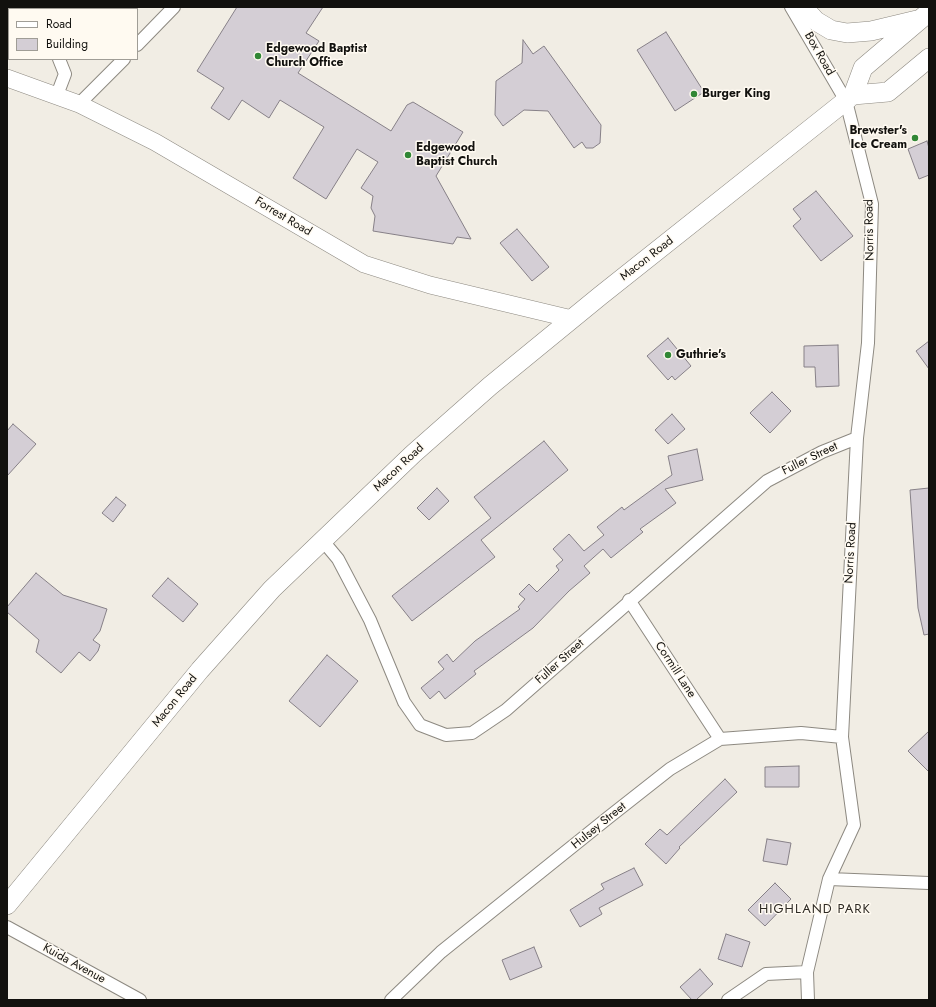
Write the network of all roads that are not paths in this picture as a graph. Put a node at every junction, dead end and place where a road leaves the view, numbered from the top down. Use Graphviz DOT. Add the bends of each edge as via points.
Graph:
graph roads {
  1 [pos="174,7"];
  2 [pos="791,7"];
  3 [pos="803,7"];
  4 [pos="925,15"];
  5 [pos="138,44"];
  6 [pos="929,58"];
  7 [pos="59,60"];
  8 [pos="123,60"];
  9 [pos="7,78"];
  10 [pos="57,95"];
  11 [pos="850,98"];
  12 [pos="79,104"];
  13 [pos="572,319"];
  14 [pos="857,438"];
  15 [pos="323,541"];
  16 [pos="629,600"];
  17 [pos="842,737"];
  18 [pos="720,739"];
  19 [pos="829,879"];
  20 [pos="929,883"];
  21 [pos="7,905"];
  22 [pos="7,927"];
  23 [pos="807,972"];
  24 [pos="140,1000"];
  25 [pos="391,1000"];
  26 [pos="728,1000"];
  27 [pos="808,1000"];
  1 -- 5 [label="street"];
  2 -- 11 [label="street, Box Road"];
  3 -- 4 [label="main road" via="816,21 831,30 847,33 871,31"];
  4 -- 11 [label="main road" via="863,68"];
  6 -- 11 [label="main road" via="888,92"];
  7 -- 10 [label="street" via="64,74"];
  8 -- 12 [label="street"];
  9 -- 10 [label="main road, Forrest Road"];
  10 -- 12 [label="main road, Forrest Road"];
  11 -- 13 [label="main road, Macon Road"];
  11 -- 14 [label="street, Norris Road" via="872,204 868,343"];
  12 -- 13 [label="main road, Forrest Road" via="155,142 364,264 430,285"];
  13 -- 15 [label="main road, Macon Road" via="413,454"];
  14 -- 16 [label="street, Fuller Street" via="822,452 767,481"];
  14 -- 17 [label="street, Norris Road"];
  15 -- 16 [label="street, Fuller Street" via="338,559 367,615 404,702 420,725 446,735 472,733 506,710"];
  15 -- 21 [label="main road, Macon Road" via="272,589 200,670"];
  16 -- 18 [label="street, Cormill Lane"];
  17 -- 18 [label="street, Hulsey Street" via="801,733"];
  17 -- 19 [label="street, Norris Road" via="854,825"];
  18 -- 25 [label="street, Hulsey Street" via="670,769 609,817 441,952"];
  19 -- 20 [label="street"];
  19 -- 23 [label="street, Norris Road"];
  22 -- 24 [label="street, Kuida Avenue"];
  23 -- 26 [label="street" via="766,974"];
  23 -- 27 [label="street, Norris Road"];
}
